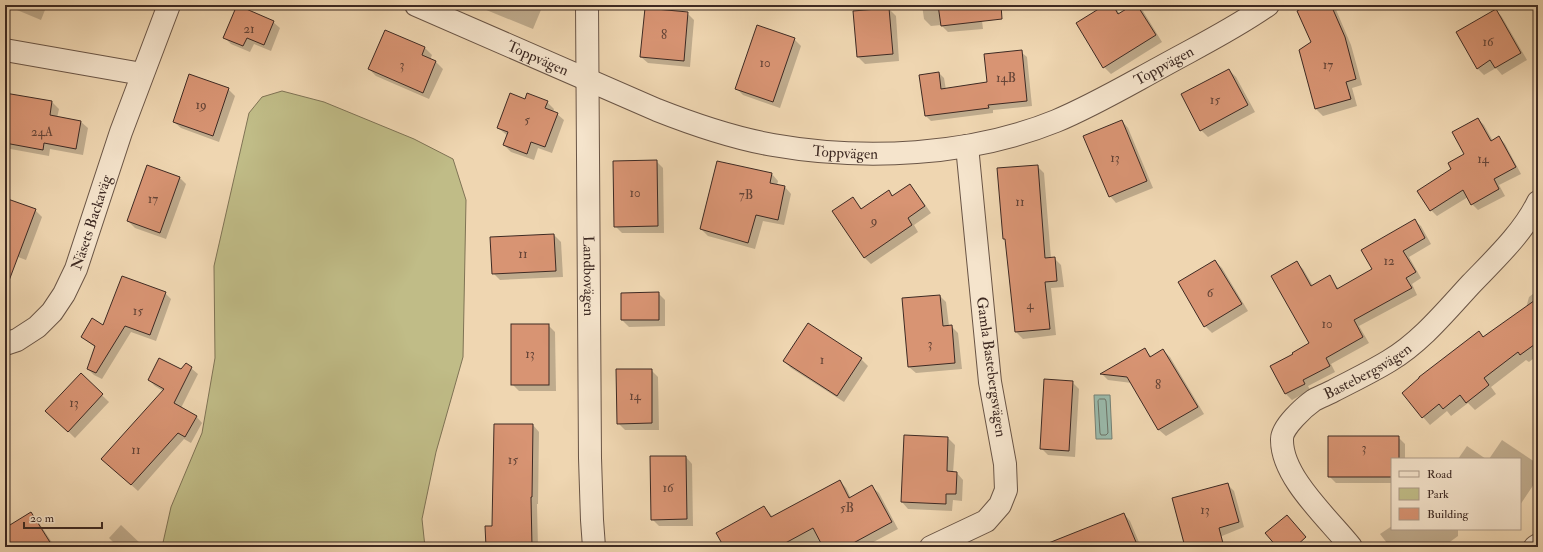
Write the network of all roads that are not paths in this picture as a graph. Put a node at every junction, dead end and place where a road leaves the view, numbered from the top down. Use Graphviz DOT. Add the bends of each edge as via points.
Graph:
graph roads {
  1 [pos="169,5"];
  2 [pos="416,5"];
  3 [pos="587,5"];
  4 [pos="1268,5"];
  5 [pos="5,50"];
  6 [pos="142,74"];
  7 [pos="588,79"];
  8 [pos="966,146"];
  9 [pos="1538,202"];
  10 [pos="5,344"];
  11 [pos="1538,545"];
  12 [pos="594,547"];
  13 [pos="931,547"];
  14 [pos="1351,547"];
  15 [pos="1535,547"];
  1 -- 6 [label="street, Näsets Backaväg"];
  2 -- 7 [label="street, Toppvägen"];
  3 -- 7 [label="street, Landbovägen"];
  4 -- 8 [label="street, Toppvägen" via="1247,20 1090,106 1055,122"];
  5 -- 6 [label="street"];
  6 -- 10 [label="street, Näsets Backaväg" via="76,269 64,294 52,312 36,328"];
  7 -- 8 [label="street, Toppvägen" via="697,126 772,145 828,152 883,153 923,152"];
  7 -- 12 [label="street, Landbovägen" via="590,443"];
  8 -- 13 [label="street, Gamla Bastebergsvägen" via="990,382 1005,464 1006,490 1000,505 986,521"];
  9 -- 14 [label="street, Bastebergsvägen" via="1502,251 1427,331 1390,361 1314,400 1284,431 1283,449 1291,471 1306,495"];
  11 -- 15 [label="street"];
}
